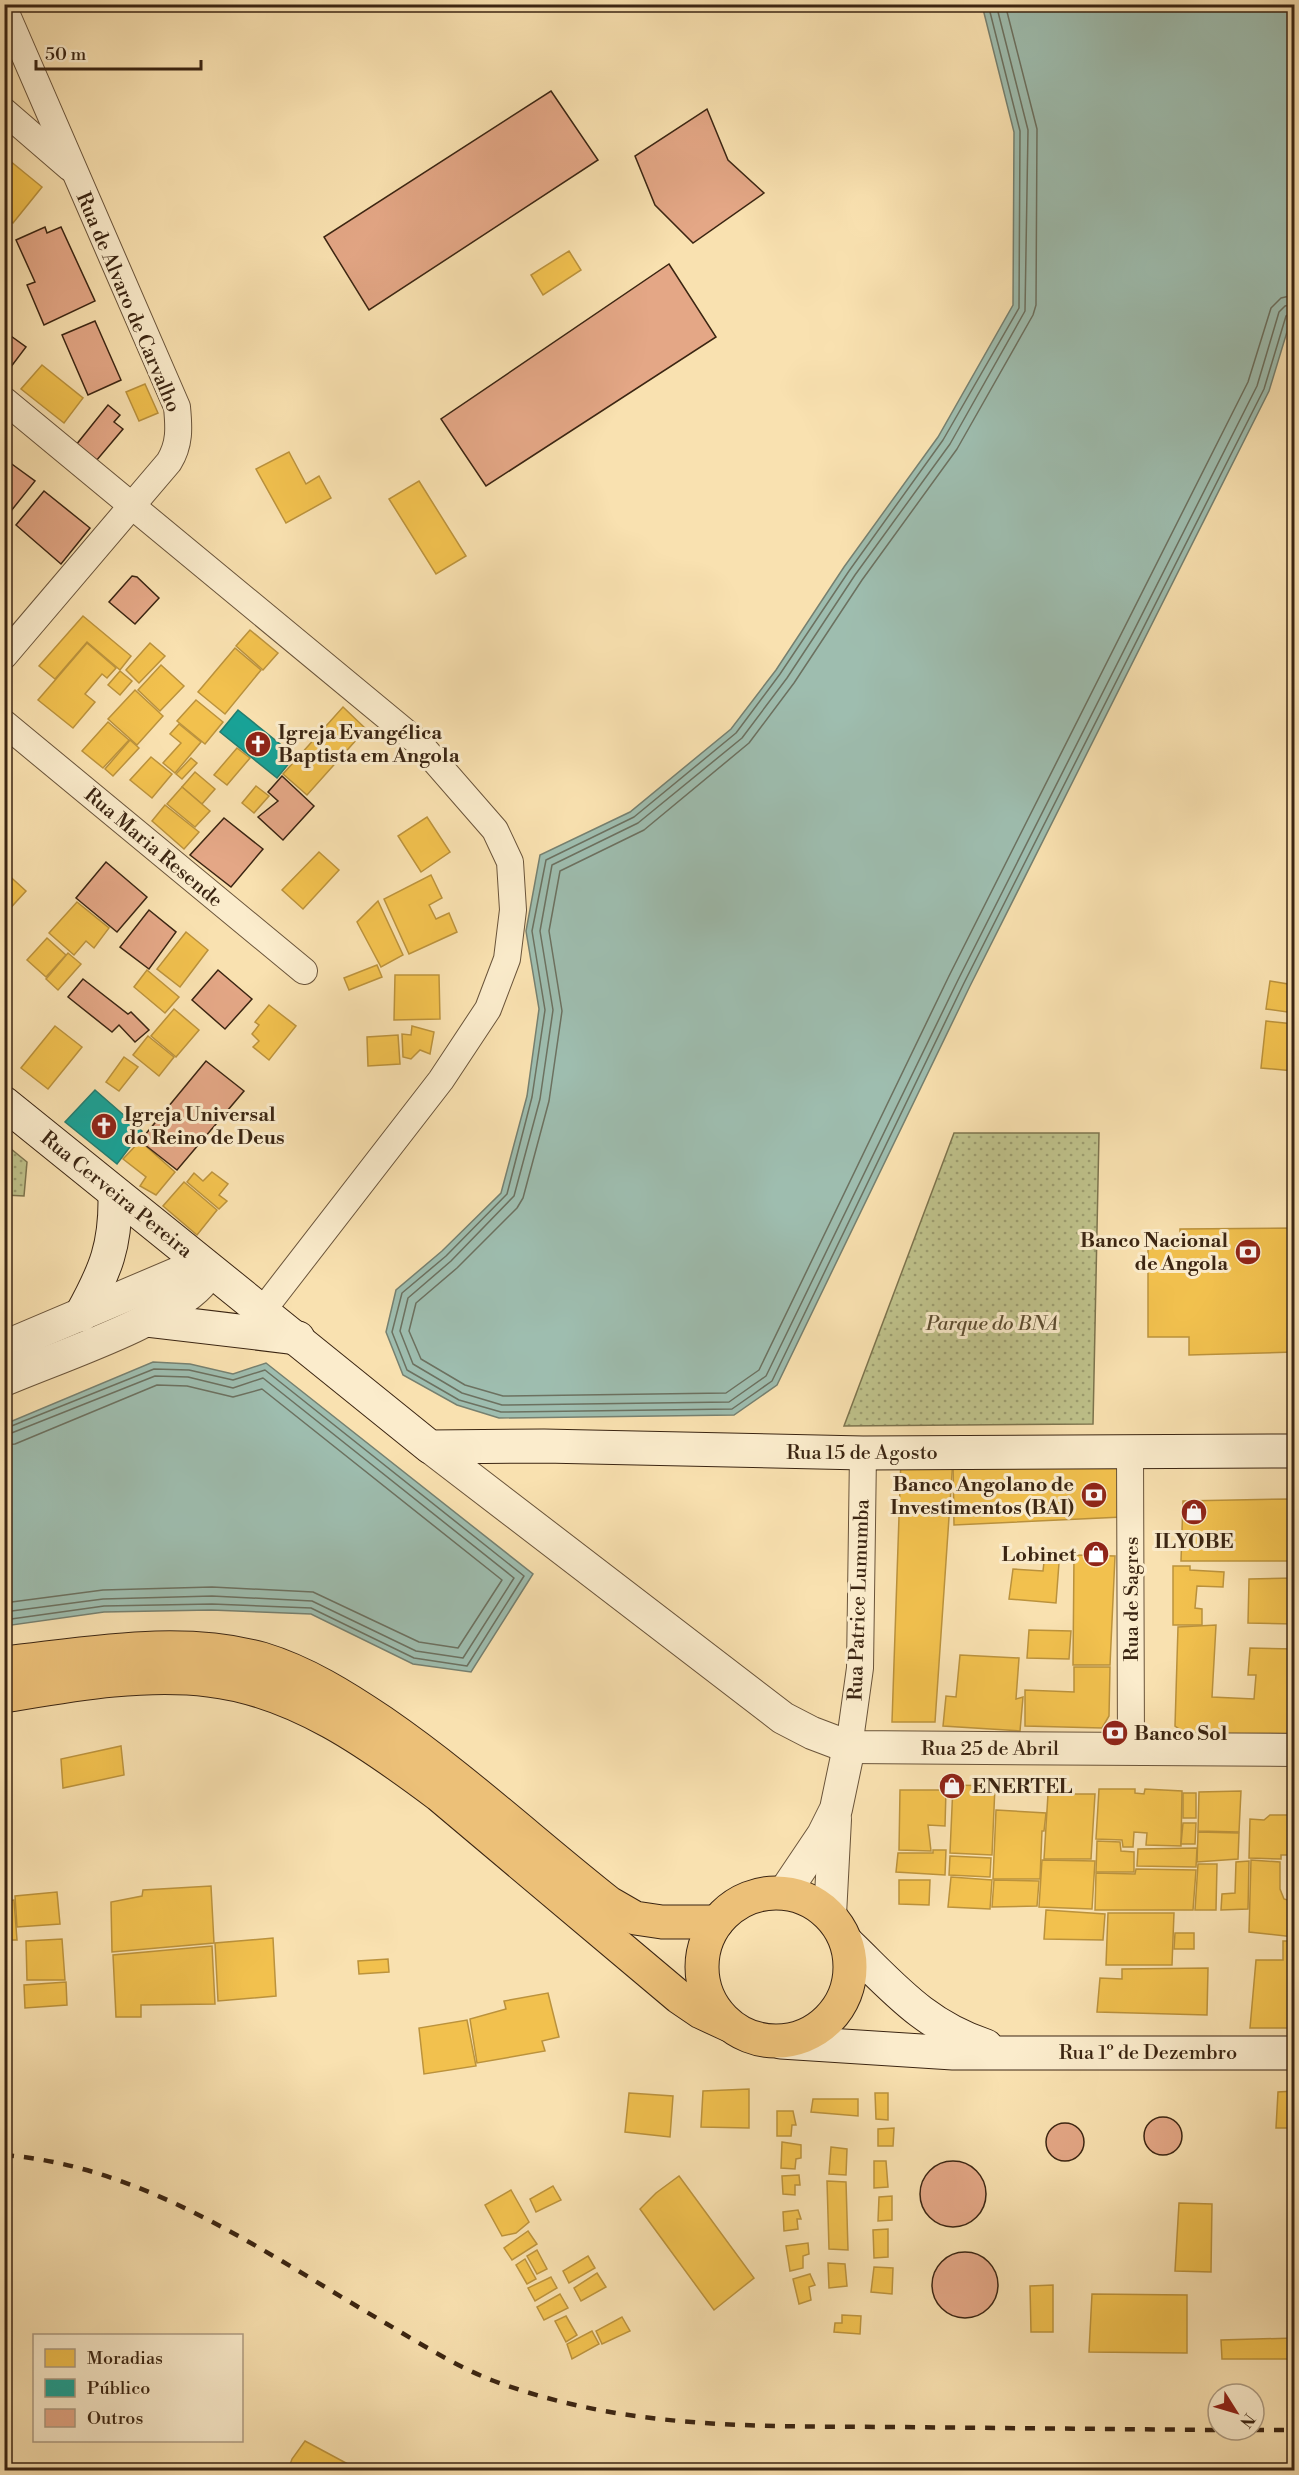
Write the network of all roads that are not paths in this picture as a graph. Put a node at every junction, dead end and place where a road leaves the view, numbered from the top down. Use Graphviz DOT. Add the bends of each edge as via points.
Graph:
graph roads {
  1 [pos="4,8"];
  2 [pos="4,111"];
  3 [pos="76,173"];
  4 [pos="4,400"];
  5 [pos="133,504"];
  6 [pos="4,656"];
  7 [pos="4,723"];
  8 [pos="304,971"];
  9 [pos="4,1103"];
  10 [pos="115,1194"];
  11 [pos="205,1265"];
  12 [pos="263,1310"];
  13 [pos="81,1315"];
  14 [pos="147,1320"];
  15 [pos="302,1341"];
  16 [pos="4,1347"];
  17 [pos="4,1380"];
  18 [pos="430,1447"];
  19 [pos="1130,1450"];
  20 [pos="1294,1451"];
  21 [pos="863,1453"];
  22 [pos="4,1663"];
  23 [pos="4,1696"];
  24 [pos="849,1747"];
  25 [pos="1131,1749"];
  26 [pos="1294,1750"];
  27 [pos="836,1809"];
  28 [pos="784,1893"];
  29 [pos="830,1915"];
  30 [pos="717,1922"];
  31 [pos="847,1943"];
  32 [pos="729,2025"];
  33 [pos="781,2042"];
  34 [pos="1002,2052"];
  35 [pos="1294,2053"];
  1 -- 3 [label="street, Rua de Alvaro de Carvalho"];
  2 -- 3 [label="street"];
  3 -- 5 [label="street, Rua de Alvaro de Carvalho" via="177,407 178,448"];
  4 -- 5 [label="street"];
  5 -- 6 [label="street, Rua de Alvaro de Carvalho"];
  5 -- 12 [label="street" via="420,744 495,830 510,862 513,910 507,959 488,1009 441,1080"];
  7 -- 8 [label="street, Rua Maria Resende"];
  9 -- 10 [label="main road, Rua Cerveira Pereira"];
  10 -- 11 [label="main road, Rua Cerveira Pereira"];
  10 -- 13 [label="main road" via="116,1228 104,1274"];
  11 -- 12 [label="main road, Rua Cerveira Pereira"];
  11 -- 13 [label="street"];
  11 -- 14 [label="street" via="202,1282"];
  12 -- 15 [label="main road, Rua Cerveira Pereira"];
  13 -- 16 [label="street"];
  14 -- 15 [label="main road"];
  14 -- 17 [label="street"];
  15 -- 18 [label="main road, Rua Cerveira Pereira"];
  18 -- 21 [label="main road, Rua 15 de Agosto"];
  18 -- 24 [label="street" via="783,1718"];
  19 -- 20 [label="main road, Rua 15 de Agosto"];
  19 -- 21 [label="main road, Rua 15 de Agosto"];
  19 -- 25 [label="street, Rua de Sagres"];
  21 -- 24 [label="street, Rua Patrice Lumumba" via="860,1668"];
  22 -- 30 [label="main road" via="169,1648 262,1659 352,1702 413,1744 609,1904 636,1918"];
  23 -- 32 [label="main road" via="88,1682 166,1678 209,1680 296,1704 405,1770 679,1997"];
  24 -- 25 [label="street, Rua 25 de Abril"];
  24 -- 27 [label="street"];
  25 -- 26 [label="street, Rua 25 de Abril"];
  27 -- 28 [label="street"];
  27 -- 29 [label="street"];
  28 -- 29 [label="main road" via="809,1900"];
  28 -- 30 [label="main road" via="769,1893 740,1902"];
  29 -- 31 [label="main road"];
  30 -- 32 [label="main road" via="706,1943 702,1966 705,1990 716,2012"];
  31 -- 33 [label="main road" via="851,1965 848,1988 838,2009 823,2026 803,2037"];
  31 -- 34 [label="main road, Rua 1º de Dezembro" via="926,2018 956,2036"];
  32 -- 33 [label="main road" via="747,2037"];
  33 -- 34 [label="main road, Rua 1º de Dezembro" via="953,2053"];
  34 -- 35 [label="main road, Rua 1º de Dezembro"];
}
